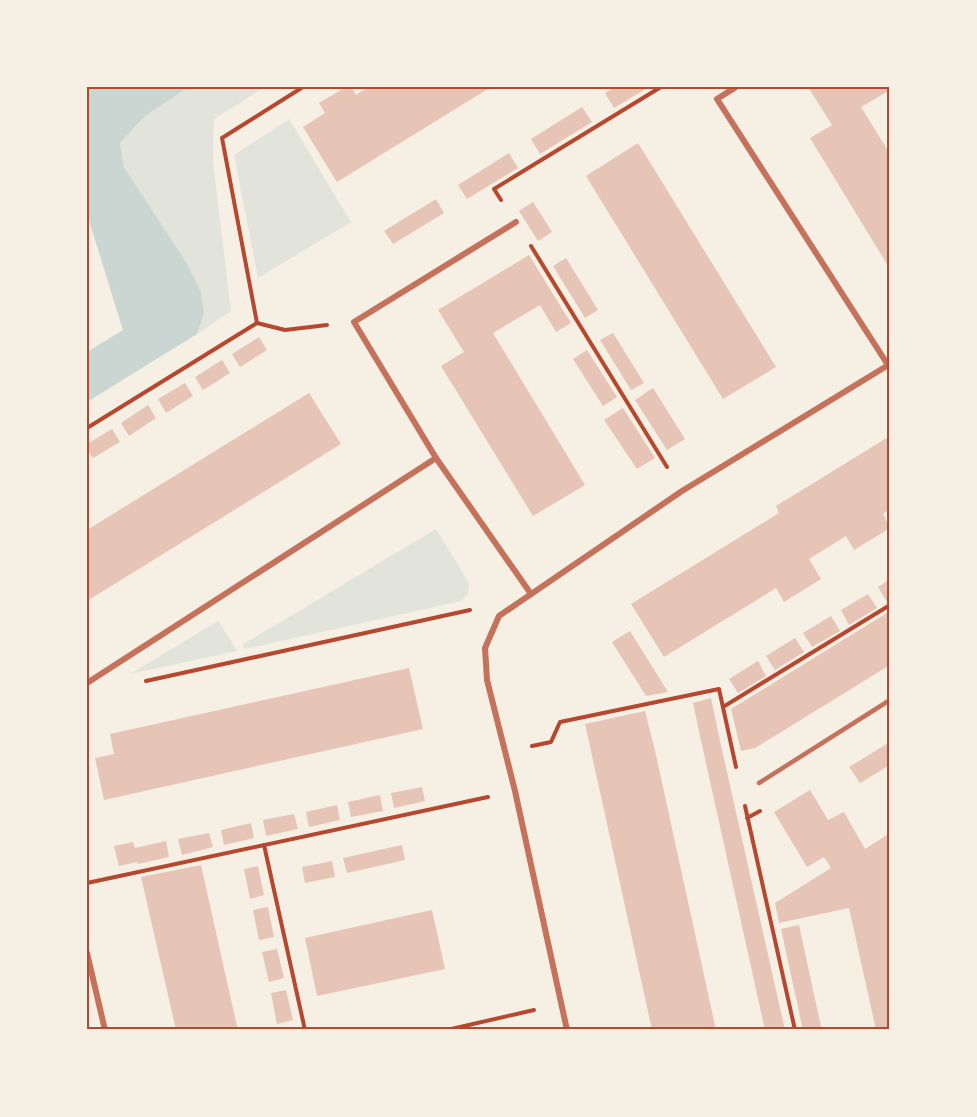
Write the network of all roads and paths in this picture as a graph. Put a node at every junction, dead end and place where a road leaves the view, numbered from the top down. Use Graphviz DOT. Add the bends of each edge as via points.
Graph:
graph roads {
  1 [pos="303,87"];
  2 [pos="661,87"];
  3 [pos="736,87"];
  4 [pos="516,222"];
  5 [pos="354,322"];
  6 [pos="258,323"];
  7 [pos="889,364"];
  8 [pos="87,428"];
  9 [pos="436,458"];
  10 [pos="682,491"];
  11 [pos="531,594"];
  12 [pos="890,605"];
  13 [pos="500,616"];
  14 [pos="87,682"];
  15 [pos="138,683"];
  16 [pos="890,700"];
  17 [pos="723,707"];
  18 [pos="505,753"];
  19 [pos="738,774"];
  20 [pos="759,783"];
  21 [pos="515,791"];
  22 [pos="742,796"];
  23 [pos="264,845"];
  24 [pos="87,883"];
  25 [pos="87,953"];
  26 [pos="561,1004"];
  27 [pos="105,1030"];
  28 [pos="305,1030"];
  29 [pos="447,1030"];
  30 [pos="567,1030"];
  31 [pos="795,1030"];
  1 -- 6 [label="path" via="222,138"];
  2 -- 4 [label="path" via="494,189"];
  3 -- 7 [label="street" via="717,99"];
  4 -- 5 [label="street"];
  4 -- 10 [label="path"];
  5 -- 6 [label="path" via="285,330"];
  5 -- 9 [label="street"];
  6 -- 8 [label="path"];
  7 -- 10 [label="street"];
  9 -- 11 [label="street"];
  9 -- 14 [label="street"];
  10 -- 11 [label="street"];
  11 -- 13 [label="street"];
  12 -- 17 [label="path"];
  13 -- 15 [label="path" via="474,609"];
  13 -- 18 [label="street" via="486,648 487,680"];
  16 -- 20 [label="lane"];
  17 -- 18 [label="path" via="719,688 560,722 551,742"];
  17 -- 19 [label="path"];
  18 -- 21 [label="street"];
  21 -- 23 [label="path"];
  21 -- 26 [label="street"];
  22 -- 31 [label="path"];
  23 -- 24 [label="path"];
  23 -- 28 [label="path"];
  25 -- 27 [label="street"];
  26 -- 29 [label="path"];
  26 -- 30 [label="street"];
}
